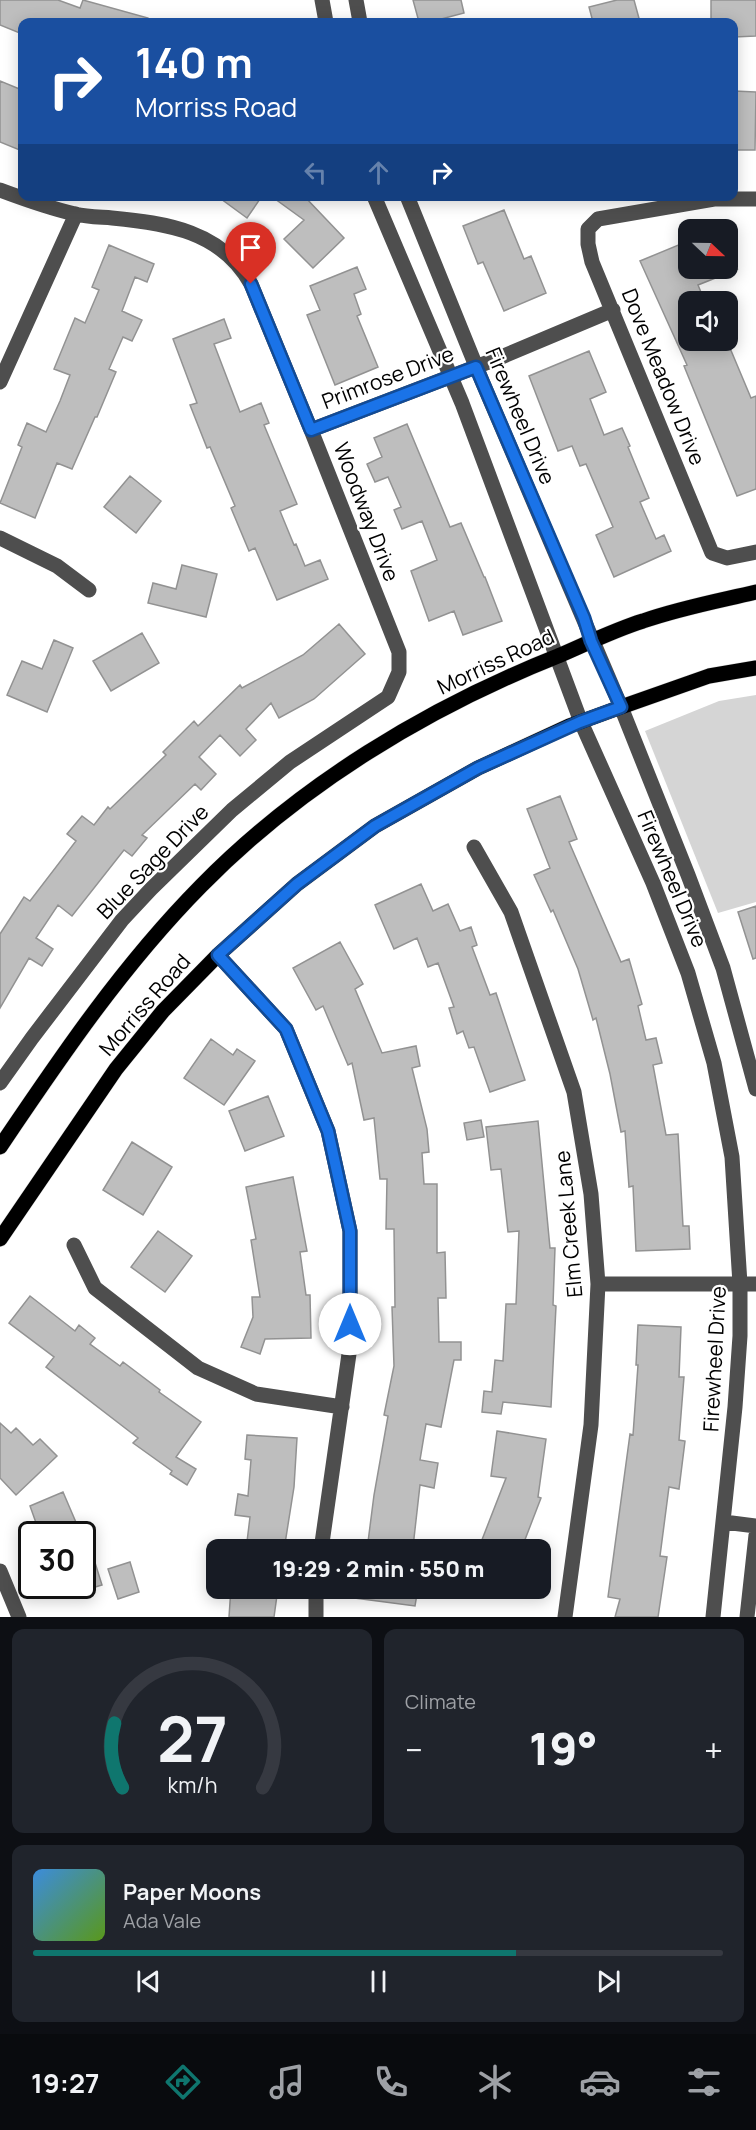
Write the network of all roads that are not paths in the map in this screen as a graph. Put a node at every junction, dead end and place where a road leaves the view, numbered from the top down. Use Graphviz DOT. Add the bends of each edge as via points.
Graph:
graph roads {
  1 [pos="322,0"];
  2 [pos="356,0"];
  3 [pos="325,18"];
  4 [pos="359,18"];
  5 [pos="0,190"];
  6 [pos="18,197"];
  7 [pos="738,199"];
  8 [pos="756,199"];
  9 [pos="29,201"];
  10 [pos="376,201"];
  11 [pos="409,201"];
  12 [pos="702,201"];
  13 [pos="76,214"];
  14 [pos="613,310"];
  15 [pos="476,367"];
  16 [pos="451,376"];
  17 [pos="0,382"];
  18 [pos="311,430"];
  19 [pos="0,538"];
  20 [pos="756,552"];
  21 [pos="89,590"];
  22 [pos="756,592"];
  23 [pos="591,641"];
  24 [pos="556,657"];
  25 [pos="756,668"];
  26 [pos="372,707"];
  27 [pos="621,707"];
  28 [pos="580,722"];
  29 [pos="474,847"];
  30 [pos="218,955"];
  31 [pos="0,1083"];
  32 [pos="756,1089"];
  33 [pos="0,1147"];
  34 [pos="0,1239"];
  35 [pos="74,1245"];
  36 [pos="598,1284"];
  37 [pos="740,1284"];
  38 [pos="756,1284"];
  39 [pos="342,1407"];
  40 [pos="724,1522"];
  41 [pos="756,1526"];
  42 [pos="756,1536"];
  43 [pos="323,1539"];
  44 [pos="0,1571"];
  45 [pos="316,1599"];
  46 [pos="19,1617"];
  47 [pos="316,1617"];
  48 [pos="565,1617"];
  49 [pos="713,1617"];
  50 [pos="747,1617"];
  1 -- 3 [label="street"];
  2 -- 4 [label="street"];
  5 -- 6 [label="street, Woodway Drive"];
  7 -- 8 [label="street, Dove Meadow Drive"];
  9 -- 13 [label="street, Woodway Drive"];
  10 -- 16 [label="street, Firewheel Drive"];
  11 -- 15 [label="street, Firewheel Drive"];
  12 -- 14 [label="street, Dove Meadow Drive" via="598,219 588,229 592,262"];
  13 -- 17 [label="street"];
  13 -- 18 [label="street, Woodway Drive" via="177,227 225,252 251,284"];
  14 -- 15 [label="street, Primrose Drive"];
  14 -- 20 [label="street, Dove Meadow Drive" via="712,552 727,558"];
  15 -- 16 [label="street, Primrose Drive"];
  15 -- 23 [label="street, Firewheel Drive"];
  16 -- 18 [label="street, Primrose Drive"];
  16 -- 24 [label="street, Firewheel Drive"];
  18 -- 26 [label="street, Woodway Drive" via="399,652 395,685 388,697"];
  19 -- 21 [label="street" via="57,566"];
  22 -- 23 [label="main road, Morriss Road" via="643,621"];
  23 -- 24 [label="main road, Morriss Road"];
  23 -- 27 [label="street, Firewheel Drive"];
  24 -- 28 [label="street, Firewheel Drive"];
  24 -- 33 [label="main road, Morriss Road" via="519,671 415,724 330,778 263,829 202,884 112,988"];
  25 -- 27 [label="main road, Morriss Road" via="709,676"];
  26 -- 31 [label="street, Blue Sage Drive" via="290,762 232,810 151,889 122,921"];
  27 -- 28 [label="main road, Morriss Road"];
  27 -- 32 [label="street, Firewheel Drive" via="723,968"];
  28 -- 30 [label="main road, Morriss Road" via="478,768 375,826 297,884"];
  28 -- 37 [label="street, Firewheel Drive" via="657,893 708,1041 732,1157"];
  29 -- 36 [label="street, Elm Creek Lane" via="511,912 574,1092 591,1194"];
  30 -- 34 [label="main road, Morriss Road" via="163,1011 116,1069"];
  30 -- 39 [label="street" via="286,1029 328,1131 350,1231 350,1347"];
  35 -- 39 [label="street" via="94,1288 198,1368 256,1394"];
  36 -- 37 [label="street"];
  36 -- 48 [label="street, Elm Creek Lane" via="591,1425"];
  37 -- 38 [label="street"];
  37 -- 40 [label="street, Firewheel Drive" via="740,1336"];
  39 -- 43 [label="street"];
  40 -- 41 [label="street"];
  40 -- 49 [label="street, Firewheel Drive"];
  42 -- 50 [label="street"];
  44 -- 46 [label="street"];
  45 -- 47 [label="street"];
}
